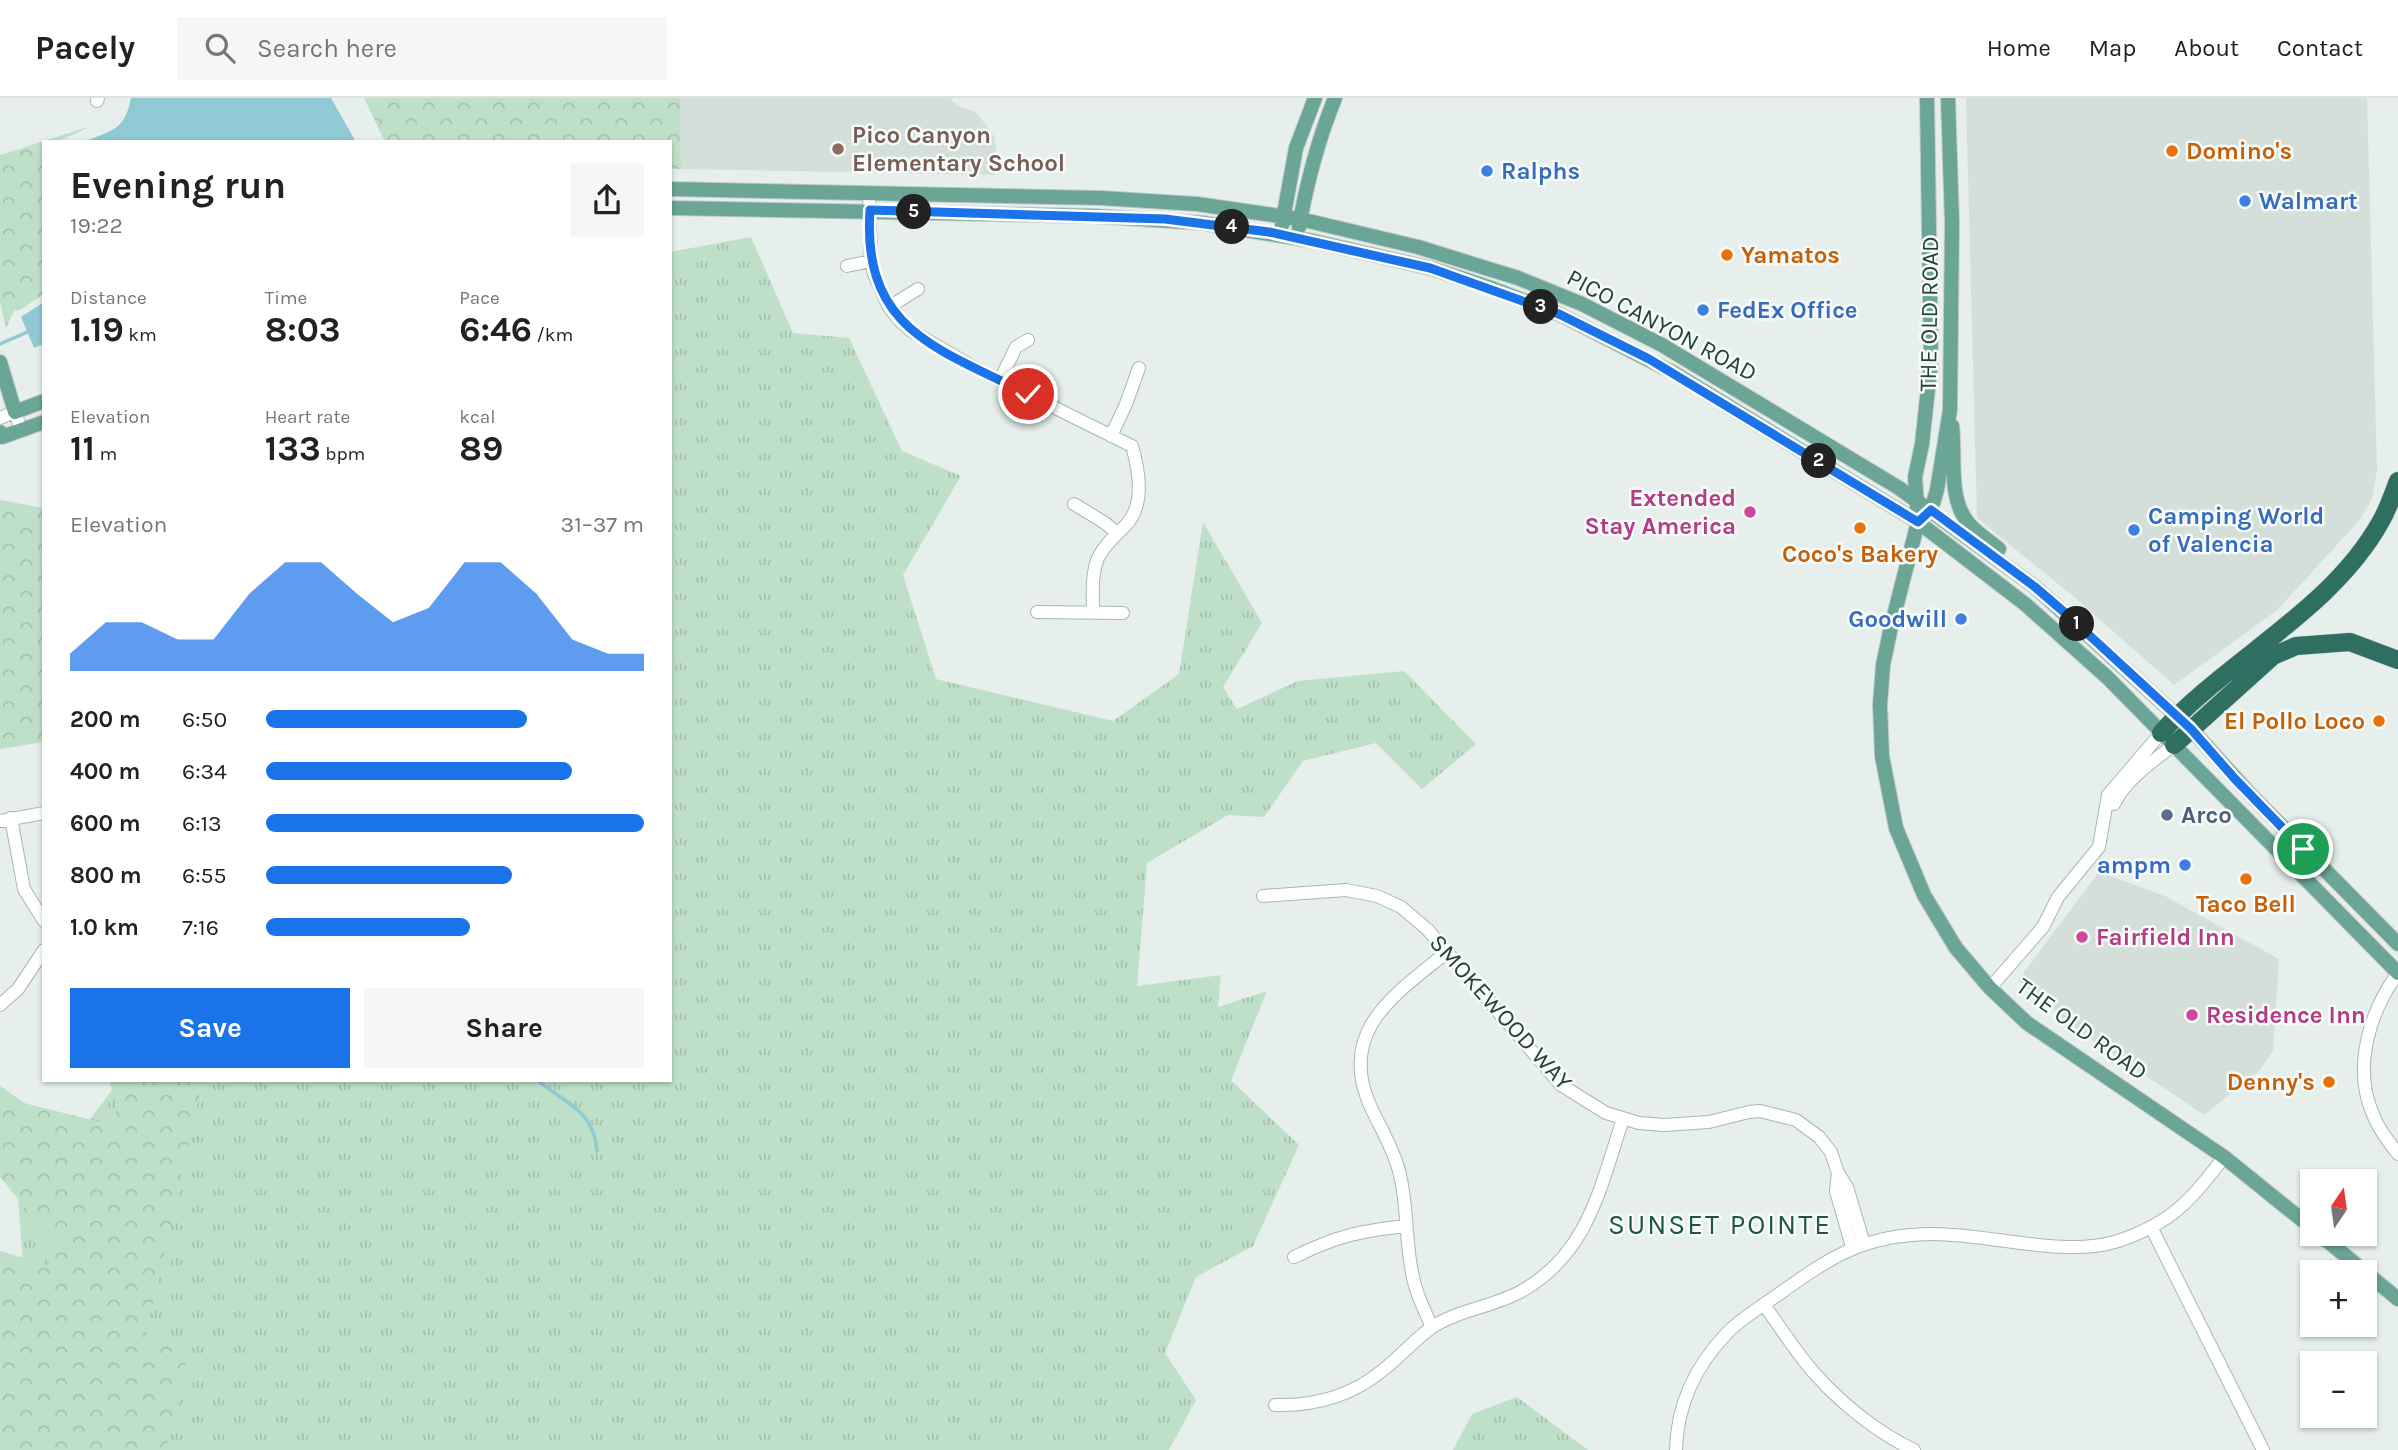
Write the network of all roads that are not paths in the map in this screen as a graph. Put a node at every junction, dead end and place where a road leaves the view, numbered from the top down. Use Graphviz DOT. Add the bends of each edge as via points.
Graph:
graph roads {
  1 [pos="1315,98"];
  2 [pos="1335,98"];
  3 [pos="1927,98"];
  4 [pos="1948,98"];
  5 [pos="672,189"];
  6 [pos="869,193"];
  7 [pos="672,208"];
  8 [pos="870,210"];
  9 [pos="1283,216"];
  10 [pos="1300,219"];
  11 [pos="1280,234"];
  12 [pos="1297,238"];
  13 [pos="871,261"];
  14 [pos="847,266"];
  15 [pos="918,289"];
  16 [pos="890,307"];
  17 [pos="1028,341"];
  18 [pos="0,362"];
  19 [pos="1139,368"];
  20 [pos="1000,380"];
  21 [pos="42,402"];
  22 [pos="1950,410"];
  23 [pos="15,412"];
  24 [pos="0,418"];
  25 [pos="42,423"];
  26 [pos="21,430"];
  27 [pos="1,436"];
  28 [pos="1111,436"];
  29 [pos="2398,481"];
  30 [pos="1916,499"];
  31 [pos="1074,504"];
  32 [pos="1931,510"];
  33 [pos="1918,522"];
  34 [pos="1117,533"];
  35 [pos="2035,587"];
  36 [pos="1037,612"];
  37 [pos="1093,613"];
  38 [pos="1123,614"];
  39 [pos="2398,660"];
  40 [pos="2177,716"];
  41 [pos="2191,729"];
  42 [pos="2168,739"];
  43 [pos="42,813"];
  44 [pos="5,820"];
  45 [pos="1263,896"];
  46 [pos="42,918"];
  47 [pos="2398,944"];
  48 [pos="1447,952"];
  49 [pos="42,953"];
  50 [pos="2398,973"];
  51 [pos="1990,988"];
  52 [pos="0,1004"];
  53 [pos="1623,1119"];
  54 [pos="2398,1154"];
  55 [pos="2224,1157"];
  56 [pos="2300,1218"];
  57 [pos="1406,1226"];
  58 [pos="2151,1227"];
  59 [pos="1858,1245"];
  60 [pos="2334,1246"];
  61 [pos="1294,1257"];
  62 [pos="2398,1299"];
  63 [pos="1764,1305"];
  64 [pos="1432,1327"];
  65 [pos="1275,1405"];
  66 [pos="1676,1450"];
  67 [pos="1914,1450"];
  68 [pos="2263,1450"];
  1 -- 9 [label="main road" via="1296,148"];
  2 -- 10 [label="main road" via="1307,179"];
  3 -- 30 [label="main road, THE OLD ROAD" via="1931,362"];
  4 -- 22 [label="main road, THE OLD ROAD"];
  5 -- 6 [label="main road, PICO CANYON ROAD"];
  6 -- 8 [label="street"];
  6 -- 9 [label="main road, PICO CANYON ROAD" via="1157,200"];
  7 -- 8 [label="main road, PICO CANYON ROAD"];
  8 -- 11 [label="main road, PICO CANYON ROAD" via="1165,219"];
  8 -- 13 [label="street"];
  9 -- 10 [label="main road, PICO CANYON ROAD"];
  9 -- 11 [label="main road"];
  10 -- 12 [label="main road"];
  10 -- 30 [label="main road, PICO CANYON ROAD" via="1418,247 1518,278 1582,304 1694,364"];
  11 -- 12 [label="main road, PICO CANYON ROAD"];
  12 -- 33 [label="main road, PICO CANYON ROAD" via="1430,268 1559,314 1674,373"];
  13 -- 14 [label="street"];
  13 -- 16 [label="street"];
  15 -- 16 [label="street"];
  16 -- 20 [label="street" via="910,330"];
  17 -- 20 [label="street" via="1016,347"];
  18 -- 23 [label="main road"];
  19 -- 28 [label="street"];
  20 -- 28 [label="street"];
  21 -- 23 [label="main road"];
  22 -- 32 [label="main road, THE OLD ROAD"];
  22 -- 35 [label="main road" via="1956,493 1963,515 2026,570"];
  23 -- 24 [label="street"];
  23 -- 26 [label="street"];
  25 -- 26 [label="main road"];
  26 -- 27 [label="main road"];
  28 -- 34 [label="street" via="1132,446 1138,466 1137,503 1128,523"];
  29 -- 40 [label="highway" via="2382,521 2327,590"];
  30 -- 32 [label="main road, PICO CANYON ROAD"];
  30 -- 33 [label="main road, THE OLD ROAD"];
  31 -- 34 [label="street"];
  32 -- 33 [label="main road"];
  32 -- 35 [label="main road, PICO CANYON ROAD"];
  33 -- 42 [label="main road, PICO CANYON ROAD" via="2042,619"];
  33 -- 51 [label="main road, THE OLD ROAD" via="1884,665 1880,719 1885,780 1896,828 1924,895 1955,948"];
  34 -- 37 [label="street" via="1097,560"];
  35 -- 40 [label="main road, PICO CANYON ROAD"];
  36 -- 37 [label="street"];
  37 -- 38 [label="street"];
  39 -- 41 [label="highway" via="2350,642 2296,646 2273,656"];
  40 -- 41 [label="main road, PICO CANYON ROAD"];
  40 -- 42 [label="highway"];
  41 -- 42 [label="highway"];
  41 -- 47 [label="main road, PICO CANYON ROAD"];
  42 -- 50 [label="main road, PICO CANYON ROAD"];
  42 -- 51 [label="street" via="2117,797 2099,847 2058,897 2043,927"];
  43 -- 44 [label="street"];
  44 -- 46 [label="street" via="24,889"];
  45 -- 48 [label="street, SMOKEWOOD WAY" via="1346,890 1377,896 1413,916"];
  48 -- 53 [label="street, SMOKEWOOD WAY" via="1561,1085"];
  48 -- 57 [label="street" via="1380,1009 1360,1059 1365,1090 1400,1174"];
  49 -- 52 [label="street" via="18,989"];
  50 -- 54 [label="street" via="2379,1002 2364,1078 2371,1110"];
  51 -- 55 [label="main road, THE OLD ROAD" via="2027,1023"];
  53 -- 59 [label="street, SMOKEWOOD WAY" via="1687,1124 1770,1112 1796,1120 1831,1152 1839,1173 1836,1191"];
  53 -- 64 [label="street" via="1594,1208 1568,1251 1521,1291"];
  55 -- 56 [label="main road, THE OLD ROAD"];
  55 -- 58 [label="street" via="2182,1208"];
  57 -- 61 [label="street" via="1348,1234"];
  57 -- 64 [label="street" via="1416,1292"];
  58 -- 59 [label="street" via="2095,1246 1934,1234"];
  58 -- 68 [label="street"];
  59 -- 63 [label="street"];
  60 -- 62 [label="main road"];
  63 -- 66 [label="street" via="1728,1332 1698,1370 1682,1400"];
  63 -- 67 [label="street" via="1815,1374 1863,1417"];
  64 -- 65 [label="street" via="1383,1370 1339,1396 1316,1404"];
}
